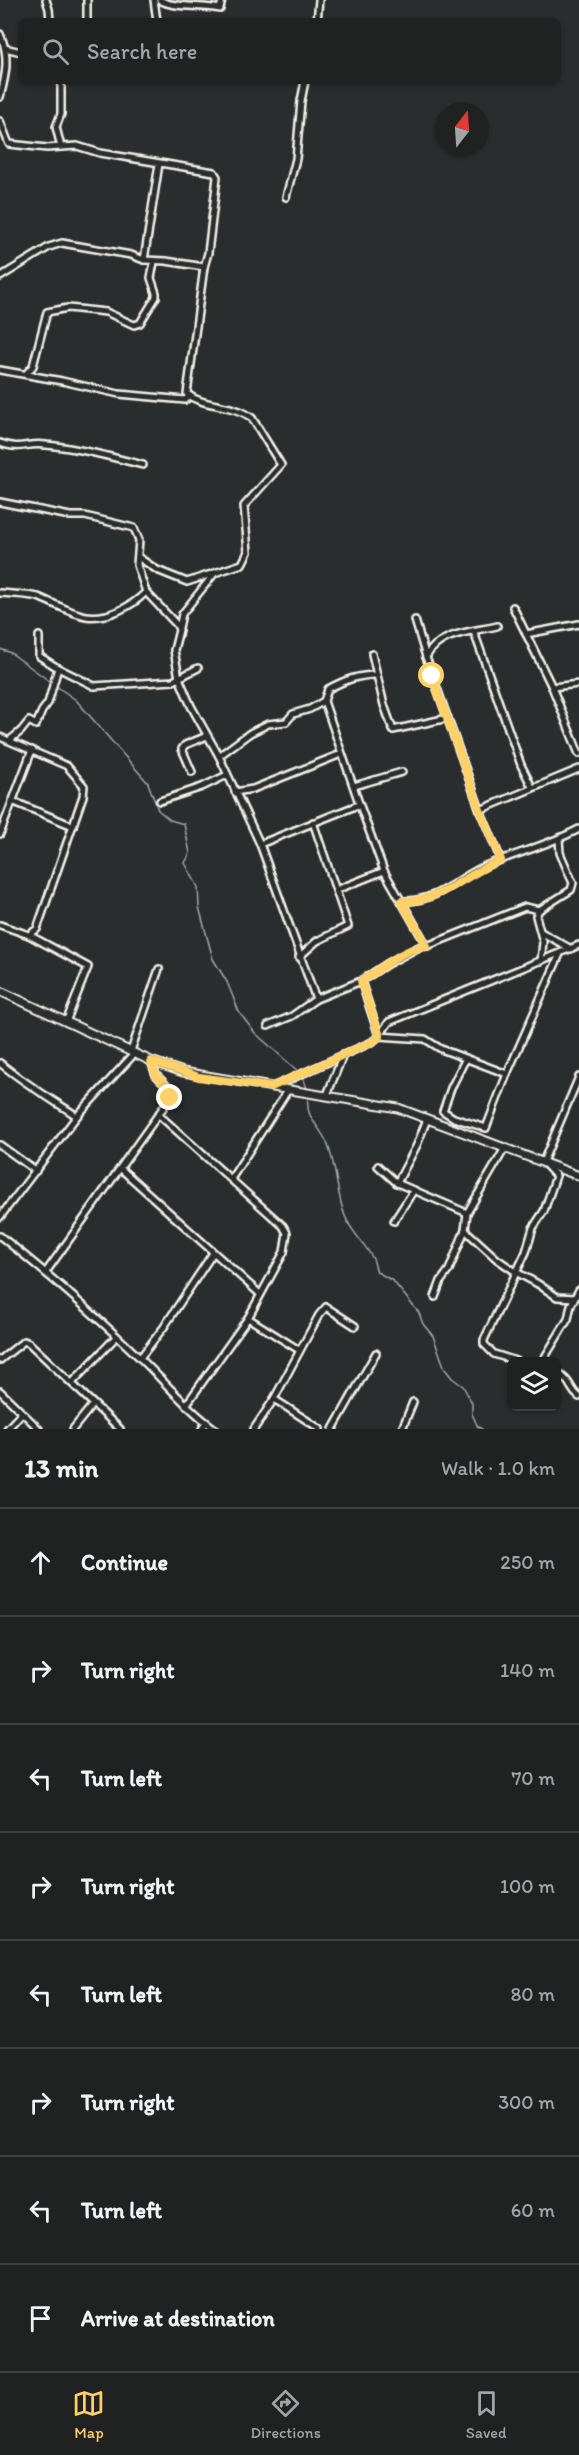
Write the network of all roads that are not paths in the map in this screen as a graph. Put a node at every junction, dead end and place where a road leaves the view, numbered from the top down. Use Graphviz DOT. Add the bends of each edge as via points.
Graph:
graph roads {
  1 [pos="46,0"];
  2 [pos="87,0"];
  3 [pos="154,0"];
  4 [pos="160,0"];
  5 [pos="222,0"];
  6 [pos="319,0"];
  7 [pos="50,18"];
  8 [pos="87,18"];
  9 [pos="157,18"];
  10 [pos="317,18"];
  11 [pos="0,34"];
  12 [pos="5,48"];
  13 [pos="18,51"];
  14 [pos="61,84"];
  15 [pos="304,84"];
  16 [pos="0,97"];
  17 [pos="0,121"];
  18 [pos="61,147"];
  19 [pos="159,164"];
  20 [pos="286,197"];
  21 [pos="144,260"];
  22 [pos="154,262"];
  23 [pos="204,267"];
  24 [pos="0,277"];
  25 [pos="0,370"];
  26 [pos="26,374"];
  27 [pos="190,396"];
  28 [pos="0,443"];
  29 [pos="143,465"];
  30 [pos="0,502"];
  31 [pos="138,557"];
  32 [pos="215,573"];
  33 [pos="146,592"];
  34 [pos="0,593"];
  35 [pos="513,607"];
  36 [pos="415,620"];
  37 [pos="579,624"];
  38 [pos="497,626"];
  39 [pos="179,630"];
  40 [pos="474,632"];
  41 [pos="526,634"];
  42 [pos="39,636"];
  43 [pos="372,654"];
  44 [pos="426,657"];
  45 [pos="58,668"];
  46 [pos="198,668"];
  47 [pos="377,675"];
  48 [pos="179,678"];
  49 [pos="579,684"];
  50 [pos="552,687"];
  51 [pos="324,701"];
  52 [pos="448,717"];
  53 [pos="207,736"];
  54 [pos="0,737"];
  55 [pos="10,740"];
  56 [pos="32,750"];
  57 [pos="342,754"];
  58 [pos="579,754"];
  59 [pos="219,756"];
  60 [pos="579,769"];
  61 [pos="192,772"];
  62 [pos="402,772"];
  63 [pos="227,776"];
  64 [pos="354,786"];
  65 [pos="532,787"];
  66 [pos="235,792"];
  67 [pos="12,801"];
  68 [pos="160,801"];
  69 [pos="359,803"];
  70 [pos="480,810"];
  71 [pos="313,822"];
  72 [pos="73,826"];
  73 [pos="579,829"];
  74 [pos="0,834"];
  75 [pos="559,839"];
  76 [pos="260,844"];
  77 [pos="501,860"];
  78 [pos="384,871"];
  79 [pos="579,886"];
  80 [pos="336,890"];
  81 [pos="571,890"];
  82 [pos="401,901"];
  83 [pos="537,912"];
  84 [pos="0,925"];
  85 [pos="541,932"];
  86 [pos="29,935"];
  87 [pos="579,945"];
  88 [pos="427,946"];
  89 [pos="571,949"];
  90 [pos="560,954"];
  91 [pos="299,957"];
  92 [pos="541,961"];
  93 [pos="159,969"];
  94 [pos="361,981"];
  95 [pos="0,991"];
  96 [pos="316,999"];
  97 [pos="66,1022"];
  98 [pos="268,1026"];
  99 [pos="380,1036"];
  100 [pos="133,1052"];
  101 [pos="343,1055"];
  102 [pos="466,1058"];
  103 [pos="151,1061"];
  104 [pos="0,1063"];
  105 [pos="507,1074"];
  106 [pos="579,1077"];
  107 [pos="271,1087"];
  108 [pos="288,1090"];
  109 [pos="327,1095"];
  110 [pos="159,1115"];
  111 [pos="77,1116"];
  112 [pos="454,1118"];
  113 [pos="427,1119"];
  114 [pos="450,1127"];
  115 [pos="0,1145"];
  116 [pos="505,1148"];
  117 [pos="543,1162"];
  118 [pos="378,1166"];
  119 [pos="121,1169"];
  120 [pos="36,1171"];
  121 [pos="579,1176"];
  122 [pos="231,1179"];
  123 [pos="397,1183"];
  124 [pos="414,1190"];
  125 [pos="467,1213"];
  126 [pos="0,1217"];
  127 [pos="394,1221"];
  128 [pos="465,1230"];
  129 [pos="0,1236"];
  130 [pos="213,1253"];
  131 [pos="46,1272"];
  132 [pos="516,1272"];
  133 [pos="579,1290"];
  134 [pos="260,1294"];
  135 [pos="435,1297"];
  136 [pos="575,1298"];
  137 [pos="248,1318"];
  138 [pos="355,1326"];
  139 [pos="116,1337"];
  140 [pos="299,1350"];
  141 [pos="376,1353"];
  142 [pos="547,1357"];
  143 [pos="140,1358"];
  144 [pos="507,1358"];
  145 [pos="0,1360"];
  146 [pos="561,1375"];
  147 [pos="568,1379"];
  148 [pos="72,1383"];
  149 [pos="579,1385"];
  150 [pos="0,1391"];
  151 [pos="579,1397"];
  152 [pos="274,1399"];
  153 [pos="412,1402"];
  154 [pos="93,1404"];
  155 [pos="186,1405"];
  156 [pos="21,1414"];
  157 [pos="206,1422"];
  158 [pos="7,1429"];
  159 [pos="39,1429"];
  160 [pos="73,1429"];
  161 [pos="120,1429"];
  162 [pos="202,1429"];
  163 [pos="215,1429"];
  164 [pos="254,1429"];
  165 [pos="320,1429"];
  166 [pos="333,1429"];
  167 [pos="402,1429"];
  1 -- 7 [label="street"];
  2 -- 8 [label="street"];
  3 -- 9 [label="street"];
  4 -- 5 [label="street" via="220,9"];
  6 -- 10 [label="street"];
  11 -- 12 [label="street"];
  12 -- 13 [label="street"];
  12 -- 16 [label="street" via="7,75"];
  14 -- 18 [label="street" via="61,114 56,127"];
  15 -- 20 [label="street" via="296,159"];
  17 -- 18 [label="street" via="9,144"];
  18 -- 19 [label="street" via="77,146"];
  19 -- 21 [label="street"];
  19 -- 23 [label="street" via="216,174"];
  21 -- 22 [label="street"];
  21 -- 24 [label="street" via="72,243 56,244"];
  22 -- 23 [label="street"];
  22 -- 26 [label="street" via="151,278 156,297 140,323 134,325 100,311 68,308 47,312 33,366"];
  23 -- 27 [label="street" via="187,391"];
  25 -- 26 [label="street"];
  26 -- 27 [label="street" via="119,394 185,400"];
  27 -- 32 [label="street" via="246,413 281,465 244,506 248,552 242,564"];
  28 -- 29 [label="street" via="21,448 49,445"];
  30 -- 31 [label="street" via="134,528 139,540"];
  31 -- 32 [label="street" via="187,582"];
  31 -- 33 [label="street"];
  32 -- 39 [label="street" via="182,614"];
  33 -- 34 [label="street" via="121,610 96,616 85,616 35,596"];
  33 -- 39 [label="street" via="172,617"];
  35 -- 41 [label="street"];
  36 -- 44 [label="street"];
  37 -- 41 [label="street"];
  38 -- 40 [label="street"];
  39 -- 48 [label="street" via="174,650"];
  40 -- 44 [label="street" via="445,638"];
  40 -- 65 [label="street"];
  41 -- 50 [label="street"];
  42 -- 45 [label="street" via="39,656"];
  43 -- 47 [label="street"];
  44 -- 52 [label="street"];
  45 -- 48 [label="street" via="94,686 158,683"];
  45 -- 55 [label="street" via="48,703 36,725 29,721"];
  46 -- 48 [label="street"];
  47 -- 51 [label="street" via="357,675 336,684 328,689"];
  47 -- 52 [label="street" via="393,730"];
  48 -- 53 [label="street"];
  49 -- 50 [label="street"];
  50 -- 58 [label="street"];
  51 -- 57 [label="street"];
  51 -- 59 [label="street" via="292,714 286,722 268,724 250,733"];
  52 -- 70 [label="street"];
  53 -- 59 [label="street"];
  53 -- 61 [label="street" via="182,749"];
  54 -- 55 [label="street"];
  55 -- 56 [label="street"];
  56 -- 67 [label="street"];
  56 -- 72 [label="street" via="67,766 84,786"];
  57 -- 64 [label="street"];
  57 -- 66 [label="street" via="253,789"];
  59 -- 63 [label="street"];
  60 -- 65 [label="street"];
  62 -- 64 [label="street"];
  63 -- 66 [label="street"];
  63 -- 68 [label="street"];
  64 -- 69 [label="street"];
  65 -- 70 [label="street"];
  66 -- 76 [label="street"];
  67 -- 72 [label="street"];
  67 -- 74 [label="street"];
  69 -- 71 [label="street"];
  69 -- 78 [label="street"];
  70 -- 77 [label="street"];
  71 -- 76 [label="street"];
  71 -- 80 [label="street"];
  72 -- 86 [label="street" via="37,929"];
  73 -- 75 [label="street"];
  75 -- 77 [label="street"];
  75 -- 81 [label="street" via="561,858 573,883"];
  76 -- 91 [label="street"];
  77 -- 82 [label="street" via="440,893"];
  78 -- 80 [label="street"];
  78 -- 82 [label="street"];
  79 -- 81 [label="street"];
  80 -- 91 [label="street" via="348,926 317,941"];
  81 -- 83 [label="street"];
  82 -- 88 [label="street"];
  83 -- 85 [label="street"];
  83 -- 88 [label="street" via="525,907"];
  84 -- 86 [label="street"];
  85 -- 89 [label="street"];
  85 -- 92 [label="street"];
  86 -- 97 [label="street" via="88,968"];
  87 -- 89 [label="street"];
  88 -- 94 [label="street" via="387,963"];
  89 -- 90 [label="street"];
  90 -- 92 [label="street"];
  90 -- 105 [label="street"];
  91 -- 96 [label="street"];
  92 -- 99 [label="street" via="389,1022"];
  93 -- 100 [label="street"];
  94 -- 96 [label="street"];
  94 -- 99 [label="street"];
  95 -- 97 [label="main road"];
  96 -- 98 [label="street" via="292,1016"];
  97 -- 100 [label="main road"];
  99 -- 101 [label="street"];
  99 -- 102 [label="street" via="425,1039"];
  100 -- 103 [label="main road"];
  100 -- 111 [label="street"];
  101 -- 107 [label="street"];
  101 -- 109 [label="street"];
  102 -- 105 [label="street"];
  102 -- 112 [label="street" via="443,1111"];
  103 -- 107 [label="main road" via="199,1077"];
  103 -- 110 [label="street" via="156,1075 171,1093"];
  104 -- 111 [label="street"];
  105 -- 112 [label="street" via="486,1128"];
  106 -- 117 [label="street"];
  107 -- 108 [label="main road"];
  108 -- 109 [label="main road"];
  108 -- 122 [label="street"];
  109 -- 113 [label="main road" via="398,1108"];
  110 -- 119 [label="street"];
  110 -- 122 [label="street"];
  111 -- 120 [label="street"];
  112 -- 114 [label="street"];
  113 -- 114 [label="main road"];
  113 -- 123 [label="street"];
  114 -- 116 [label="main road"];
  115 -- 120 [label="street"];
  116 -- 117 [label="main road"];
  116 -- 125 [label="street"];
  117 -- 121 [label="main road"];
  117 -- 132 [label="street" via="556,1176 555,1182"];
  118 -- 123 [label="street"];
  119 -- 130 [label="street"];
  119 -- 131 [label="street"];
  120 -- 126 [label="street"];
  122 -- 134 [label="street" via="287,1233 284,1251"];
  123 -- 124 [label="street"];
  124 -- 125 [label="street"];
  124 -- 127 [label="street"];
  125 -- 128 [label="street"];
  128 -- 132 [label="street"];
  128 -- 135 [label="street"];
  129 -- 131 [label="street"];
  130 -- 134 [label="street"];
  130 -- 143 [label="street"];
  131 -- 139 [label="street"];
  132 -- 136 [label="street" via="556,1297"];
  132 -- 144 [label="street" via="484,1340 494,1354"];
  133 -- 136 [label="street"];
  134 -- 137 [label="street"];
  136 -- 142 [label="street"];
  137 -- 140 [label="street"];
  137 -- 155 [label="street"];
  138 -- 140 [label="street" via="326,1307"];
  139 -- 143 [label="street"];
  139 -- 148 [label="street"];
  140 -- 152 [label="street"];
  141 -- 166 [label="street"];
  143 -- 155 [label="street"];
  145 -- 148 [label="street" via="24,1341"];
  146 -- 147 [label="street"];
  147 -- 149 [label="street"];
  147 -- 151 [label="street"];
  148 -- 154 [label="street"];
  150 -- 156 [label="street"];
  152 -- 164 [label="street"];
  152 -- 165 [label="street"];
  153 -- 167 [label="street"];
  154 -- 160 [label="street"];
  154 -- 161 [label="street"];
  155 -- 157 [label="street"];
  156 -- 158 [label="street"];
  156 -- 159 [label="street"];
  157 -- 162 [label="street"];
  157 -- 163 [label="street"];
}
